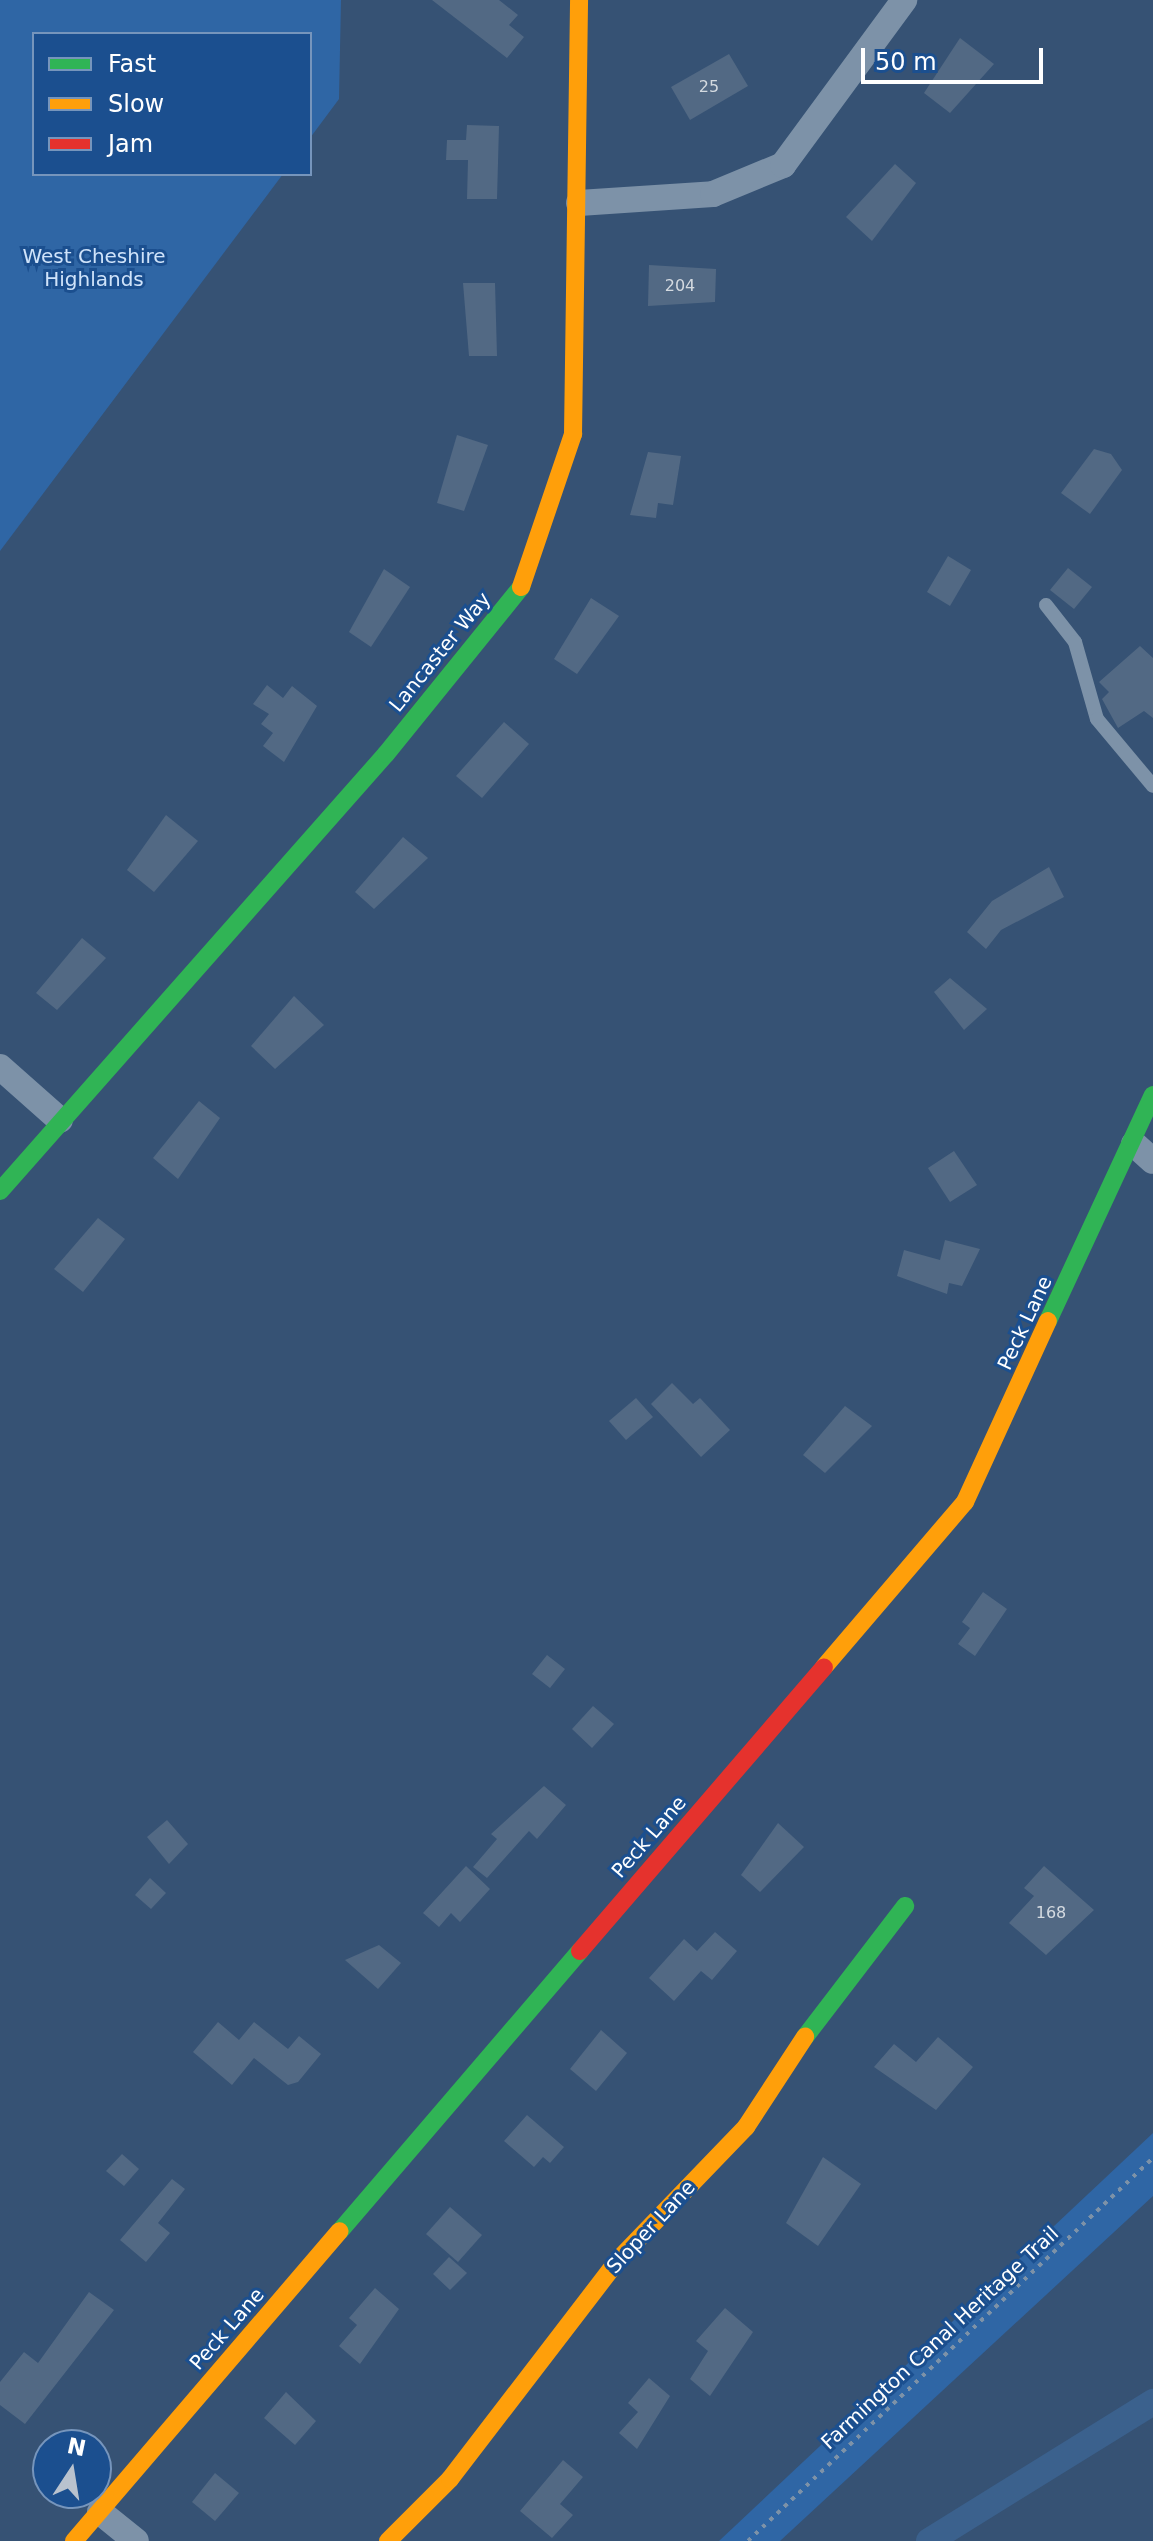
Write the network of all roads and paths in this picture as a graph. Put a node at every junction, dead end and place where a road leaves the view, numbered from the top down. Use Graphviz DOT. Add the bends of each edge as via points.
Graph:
graph roads {
  1 [pos="579,0"];
  2 [pos="904,0"];
  3 [pos="579,203"];
  4 [pos="1046,605"];
  5 [pos="1153,786"];
  6 [pos="0,1067"];
  7 [pos="1153,1095"];
  8 [pos="60,1120"];
  9 [pos="1144,1153"];
  10 [pos="0,1191"];
  11 [pos="905,1906"];
  12 [pos="1153,2158"];
  13 [pos="100,2512"];
  14 [pos="74,2541"];
  15 [pos="136,2541"];
  16 [pos="388,2541"];
  17 [pos="748,2541"];
  1 -- 3 [label="street, Lancaster Way"];
  2 -- 3 [label="street" via="783,165 713,194"];
  3 -- 8 [label="street, Lancaster Way" via="573,434 520,589 386,754"];
  4 -- 5 [label="lane" via="1075,642 1097,719"];
  6 -- 8 [label="street"];
  7 -- 9 [label="street, Peck Lane"];
  8 -- 10 [label="street, Lancaster Way"];
  9 -- 13 [label="street, Peck Lane" via="965,1502"];
  11 -- 16 [label="street, Sloper Lane" via="836,1990 746,2127 618,2260 450,2479"];
  12 -- 17 [label="path, Farmington Canal Heritage Trail"];
  13 -- 14 [label="street, Peck Lane"];
  13 -- 15 [label="street"];
}
